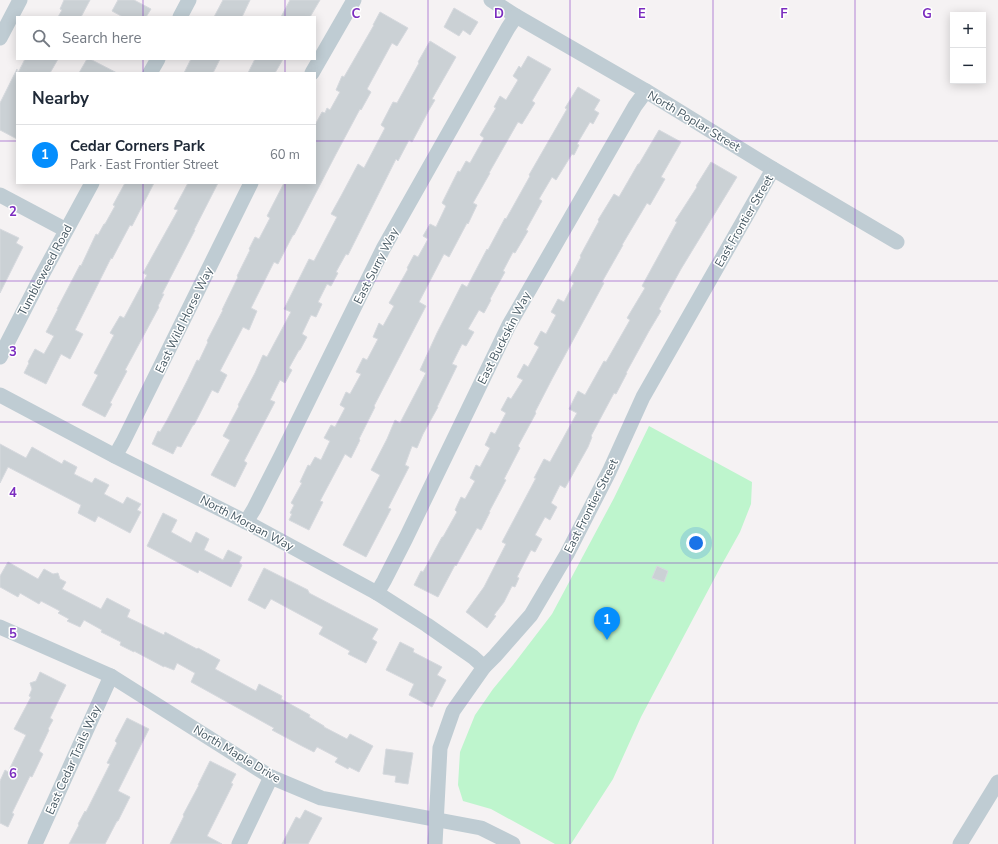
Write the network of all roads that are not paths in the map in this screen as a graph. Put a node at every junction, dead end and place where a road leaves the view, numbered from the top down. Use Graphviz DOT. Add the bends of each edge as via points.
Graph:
graph roads {
  1 [pos="20,0"];
  2 [pos="190,0"];
  3 [pos="354,0"];
  4 [pos="491,0"];
  5 [pos="181,16"];
  6 [pos="516,16"];
  7 [pos="0,38"];
  8 [pos="157,60"];
  9 [pos="151,72"];
  10 [pos="313,72"];
  11 [pos="646,91"];
  12 [pos="773,169"];
  13 [pos="91,184"];
  14 [pos="251,184"];
  15 [pos="0,195"];
  16 [pos="66,230"];
  17 [pos="897,242"];
  18 [pos="0,357"];
  19 [pos="0,395"];
  20 [pos="115,456"];
  21 [pos="246,522"];
  22 [pos="377,593"];
  23 [pos="0,627"];
  24 [pos="484,667"];
  25 [pos="111,676"];
  26 [pos="271,777"];
  27 [pos="998,782"];
  28 [pos="436,819"];
  29 [pos="35,844"];
  30 [pos="238,844"];
  31 [pos="435,844"];
  32 [pos="513,844"];
  33 [pos="960,844"];
  1 -- 7 [label="street"];
  2 -- 5 [label="street"];
  3 -- 10 [label="street"];
  4 -- 6 [label="street, North Poplar Street"];
  6 -- 11 [label="street, North Poplar Street"];
  6 -- 21 [label="street, East Surry Way" via="384,249"];
  8 -- 9 [label="street"];
  11 -- 12 [label="street, North Poplar Street"];
  11 -- 22 [label="street, East Buckskin Way" via="510,325"];
  12 -- 17 [label="street, North Poplar Street"];
  12 -- 24 [label="street, East Frontier Street" via="643,397 609,472 567,554 530,615"];
  13 -- 16 [label="street, Tumbleweed Road"];
  14 -- 20 [label="street, East Wild Horse Way"];
  15 -- 16 [label="street"];
  16 -- 18 [label="street, Tumbleweed Road"];
  19 -- 20 [label="street, North Morgan Way"];
  20 -- 21 [label="street, North Morgan Way"];
  21 -- 22 [label="street, North Morgan Way"];
  22 -- 24 [label="street, North Morgan Way" via="454,643"];
  23 -- 25 [label="street, North Maple Drive"];
  24 -- 28 [label="street, East Frontier Street" via="452,711 440,748"];
  25 -- 26 [label="street, North Maple Drive"];
  25 -- 29 [label="street, East Cedar Trails Way"];
  26 -- 28 [label="street, North Maple Drive" via="321,798"];
  26 -- 30 [label="street"];
  27 -- 33 [label="street"];
  28 -- 31 [label="street, East Frontier Street"];
  28 -- 32 [label="street, North Maple Drive" via="481,828"];
}
